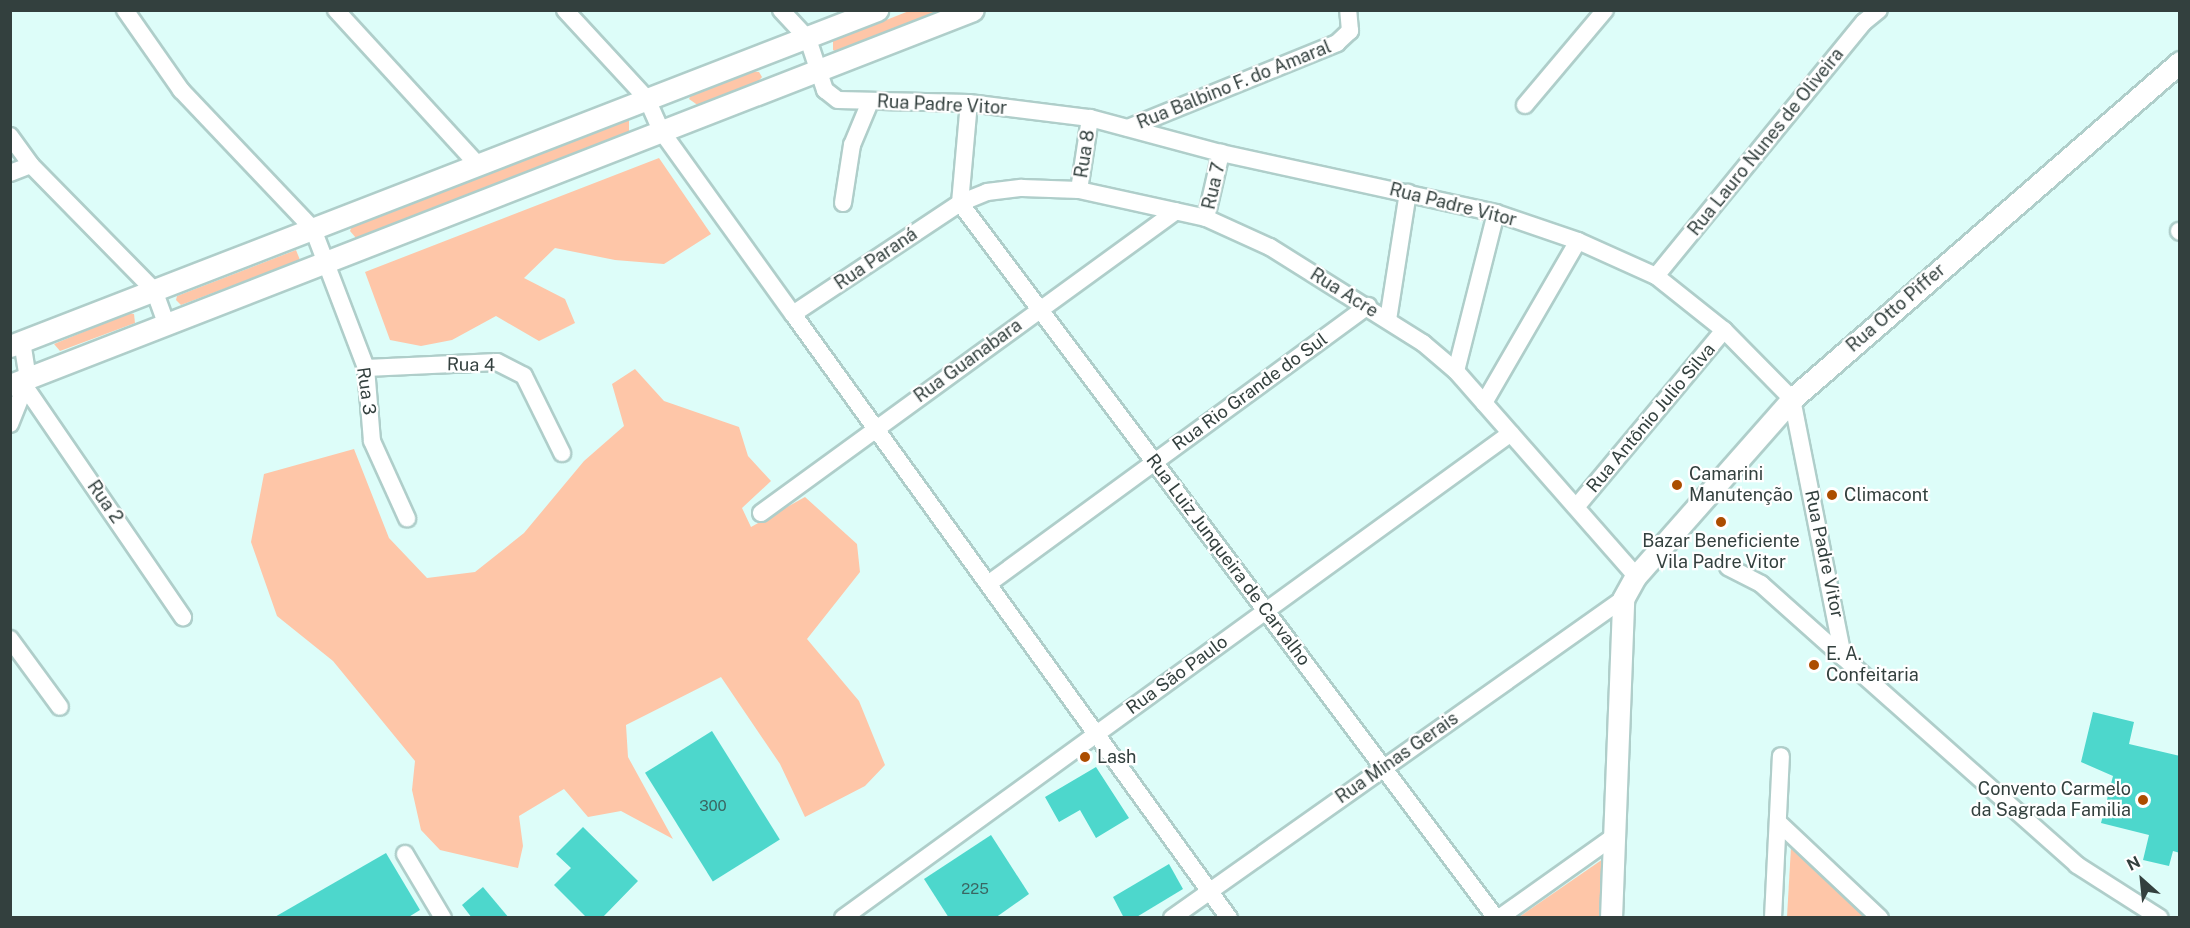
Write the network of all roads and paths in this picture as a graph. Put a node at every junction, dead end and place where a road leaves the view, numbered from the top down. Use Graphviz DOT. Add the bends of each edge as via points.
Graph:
graph roads {
  1 [pos="125,10"];
  2 [pos="336,10"];
  3 [pos="565,10"];
  4 [pos="781,10"];
  5 [pos="877,10"];
  6 [pos="973,10"];
  7 [pos="1348,10"];
  8 [pos="1605,10"];
  9 [pos="1879,10"];
  10 [pos="808,39"];
  11 [pos="2180,62"];
  12 [pos="819,71"];
  13 [pos="647,99"];
  14 [pos="870,102"];
  15 [pos="969,103"];
  16 [pos="1525,105"];
  17 [pos="1090,118"];
  18 [pos="1128,128"];
  19 [pos="662,132"];
  20 [pos="10,136"];
  21 [pos="1221,153"];
  22 [pos="31,165"];
  23 [pos="478,165"];
  24 [pos="10,173"];
  25 [pos="1079,190"];
  26 [pos="1408,193"];
  27 [pos="843,203"];
  28 [pos="960,203"];
  29 [pos="1176,211"];
  30 [pos="1496,213"];
  31 [pos="1206,218"];
  32 [pos="313,229"];
  33 [pos="1578,241"];
  34 [pos="326,263"];
  35 [pos="1656,276"];
  36 [pos="154,290"];
  37 [pos="1368,306"];
  38 [pos="1040,309"];
  39 [pos="793,314"];
  40 [pos="1388,320"];
  41 [pos="167,324"];
  42 [pos="1724,330"];
  43 [pos="16,344"];
  44 [pos="366,368"];
  45 [pos="1456,371"];
  46 [pos="21,384"];
  47 [pos="1792,399"];
  48 [pos="1484,403"];
  49 [pos="10,424"];
  50 [pos="875,428"];
  51 [pos="1511,433"];
  52 [pos="562,453"];
  53 [pos="1154,462"];
  54 [pos="1577,506"];
  55 [pos="761,513"];
  56 [pos="407,518"];
  57 [pos="1728,567"];
  58 [pos="1636,576"];
  59 [pos="988,584"];
  60 [pos="1623,599"];
  61 [pos="1266,611"];
  62 [pos="183,616"];
  63 [pos="10,639"];
  64 [pos="1843,657"];
  65 [pos="60,707"];
  66 [pos="1096,734"];
  67 [pos="1781,756"];
  68 [pos="1384,768"];
  69 [pos="1778,822"];
  70 [pos="1614,837"];
  71 [pos="405,854"];
  72 [pos="1210,891"];
  73 [pos="443,918"];
  74 [pos="843,918"];
  75 [pos="1172,918"];
  76 [pos="1229,918"];
  77 [pos="1498,918"];
  78 [pos="1611,918"];
  79 [pos="1773,918"];
  80 [pos="1880,918"];
  81 [pos="2160,918"];
  1 -- 32 [label="street" via="181,90"];
  2 -- 23 [label="street"];
  3 -- 13 [label="street"];
  4 -- 10 [label="street"];
  5 -- 10 [label="street"];
  6 -- 12 [label="street"];
  7 -- 18 [label="street, Rua Balbino F. do Amaral" via="1350,31 1337,43"];
  8 -- 16 [label="street"];
  9 -- 35 [label="street, Rua Lauro Nunes de Oliveira" via="1864,22"];
  10 -- 12 [label="street"];
  10 -- 13 [label="street"];
  11 -- 47 [label="street, Rua Otto Piffer"];
  12 -- 14 [label="street, Rua Padre Vitor" via="829,95 838,100"];
  12 -- 19 [label="street"];
  13 -- 19 [label="street"];
  13 -- 23 [label="street"];
  14 -- 15 [label="street, Rua Padre Vitor"];
  14 -- 27 [label="street" via="852,145"];
  15 -- 17 [label="street, Rua Padre Vitor"];
  15 -- 28 [label="street"];
  17 -- 18 [label="street, Rua Padre Vitor"];
  17 -- 25 [label="street, Rua 8"];
  18 -- 21 [label="street, Rua Padre Vitor"];
  19 -- 34 [label="street"];
  19 -- 39 [label="street"];
  20 -- 22 [label="street"];
  21 -- 26 [label="street, Rua Padre Vitor"];
  21 -- 31 [label="street, Rua 7"];
  22 -- 24 [label="street"];
  22 -- 36 [label="street"];
  23 -- 32 [label="street"];
  25 -- 28 [label="street, Rua Acre" via="1022,188 987,192"];
  25 -- 29 [label="street, Rua Acre"];
  26 -- 30 [label="street, Rua Padre Vitor"];
  26 -- 40 [label="street"];
  28 -- 38 [label="street, Rua Luiz Junqueira de Carvalho"];
  28 -- 39 [label="street, Rua Paraná"];
  29 -- 31 [label="street, Rua Acre"];
  29 -- 38 [label="street, Rua Guanabara"];
  30 -- 33 [label="street, Rua Padre Vitor"];
  30 -- 45 [label="street"];
  31 -- 37 [label="street, Rua Acre" via="1269,247"];
  32 -- 34 [label="street, Rua 3"];
  32 -- 36 [label="street"];
  33 -- 35 [label="street, Rua Padre Vitor"];
  33 -- 48 [label="street"];
  34 -- 41 [label="street"];
  34 -- 44 [label="street, Rua 3"];
  35 -- 42 [label="street, Rua Padre Vitor"];
  36 -- 41 [label="street"];
  36 -- 43 [label="street"];
  37 -- 40 [label="street, Rua Acre"];
  37 -- 53 [label="street, Rua Rio Grande do Sul"];
  38 -- 50 [label="street, Rua Guanabara"];
  38 -- 53 [label="street, Rua Luiz Junqueira de Carvalho"];
  39 -- 50 [label="street"];
  40 -- 45 [label="street, Rua Acre"];
  41 -- 46 [label="street"];
  42 -- 47 [label="street, Rua Padre Vitor"];
  42 -- 54 [label="street, Rua Antônio Julio Silva"];
  43 -- 46 [label="street"];
  44 -- 52 [label="street, Rua 4" via="497,362 524,376"];
  44 -- 56 [label="street, Rua 3" via="372,441"];
  45 -- 48 [label="street, Rua Acre"];
  46 -- 49 [label="street"];
  46 -- 62 [label="street, Rua 2"];
  47 -- 58 [label="street, Rua Otto Piffer"];
  47 -- 64 [label="street, Rua Padre Vitor"];
  48 -- 51 [label="street, Rua Acre"];
  50 -- 55 [label="street, Rua Guanabara"];
  50 -- 59 [label="street"];
  51 -- 54 [label="street, Rua Acre"];
  51 -- 61 [label="street, Rua São Paulo"];
  53 -- 59 [label="street, Rua Rio Grande do Sul"];
  53 -- 61 [label="street, Rua Luiz Junqueira de Carvalho"];
  54 -- 58 [label="street, Rua Acre"];
  57 -- 64 [label="street, Rua Padre Vitor" via="1761,584"];
  58 -- 60 [label="street, Rua Otto Piffer"];
  59 -- 66 [label="street"];
  60 -- 68 [label="street, Rua Minas Gerais"];
  60 -- 70 [label="street"];
  61 -- 66 [label="street, Rua São Paulo"];
  61 -- 68 [label="street, Rua Luiz Junqueira de Carvalho"];
  63 -- 65 [label="street"];
  64 -- 81 [label="street, Rua Padre Vitor" via="2077,865"];
  66 -- 72 [label="street"];
  66 -- 74 [label="street, Rua São Paulo"];
  67 -- 69 [label="street"];
  68 -- 72 [label="street, Rua Minas Gerais"];
  68 -- 77 [label="street, Rua Luiz Junqueira de Carvalho"];
  69 -- 79 [label="street"];
  69 -- 80 [label="street"];
  70 -- 77 [label="street"];
  70 -- 78 [label="street"];
  71 -- 73 [label="street"];
  72 -- 75 [label="street, Rua Minas Gerais"];
  72 -- 76 [label="street"];
}
